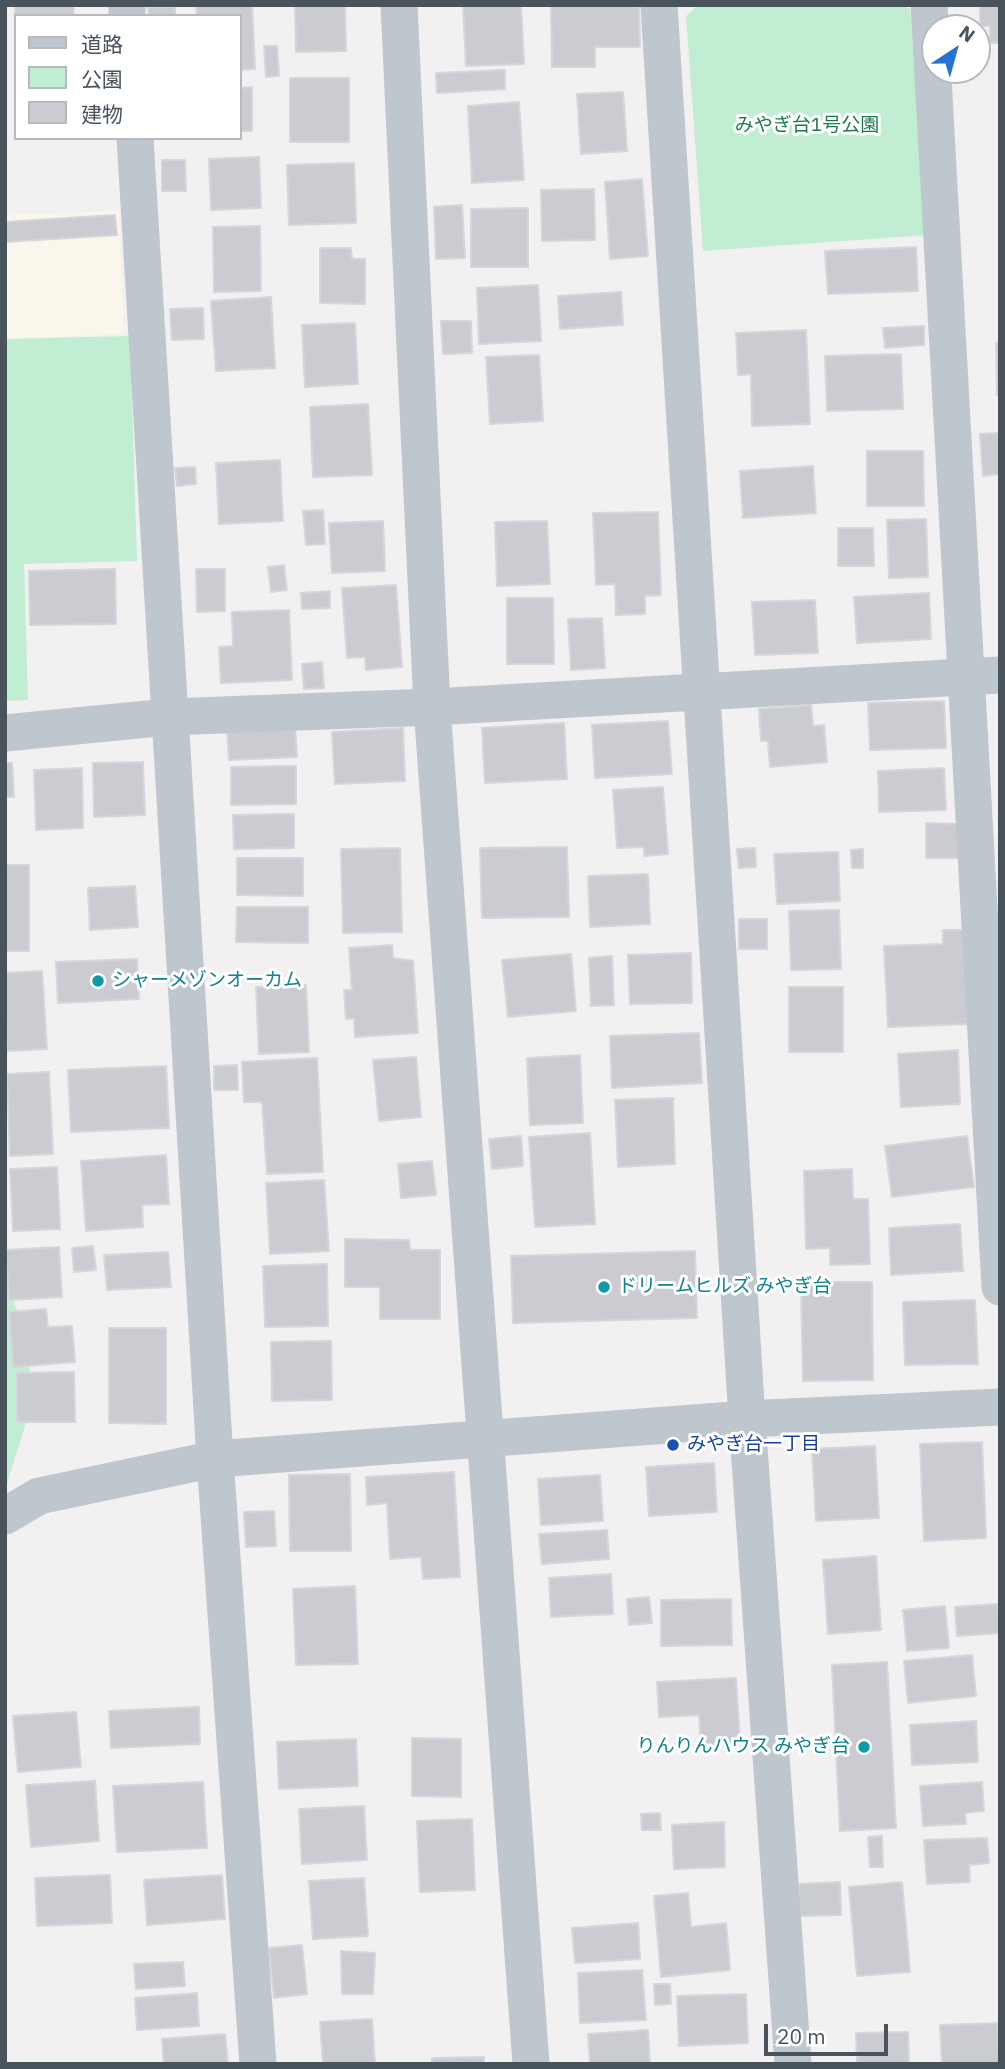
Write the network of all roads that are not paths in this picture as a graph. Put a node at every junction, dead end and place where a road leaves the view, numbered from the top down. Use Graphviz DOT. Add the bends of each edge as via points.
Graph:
graph roads {
  1 [pos="399,5"];
  2 [pos="659,5"];
  3 [pos="929,5"];
  4 [pos="135,140"];
  5 [pos="982,676"];
  6 [pos="703,691"];
  7 [pos="432,707"];
  8 [pos="168,717"];
  9 [pos="5,733"];
  10 [pos="1000,1287"];
  11 [pos="1000,1407"];
  12 [pos="747,1419"];
  13 [pos="484,1437"];
  14 [pos="215,1459"];
  15 [pos="5,1516"];
  16 [pos="258,2064"];
  17 [pos="531,2064"];
  18 [pos="793,2064"];
  1 -- 7 [label="street"];
  2 -- 6 [label="street"];
  3 -- 5 [label="street"];
  4 -- 8 [label="street"];
  5 -- 6 [label="street"];
  5 -- 10 [label="street"];
  6 -- 7 [label="street"];
  6 -- 12 [label="street"];
  7 -- 8 [label="street"];
  7 -- 13 [label="street"];
  8 -- 9 [label="street"];
  8 -- 14 [label="street"];
  11 -- 12 [label="street"];
  12 -- 13 [label="street"];
  12 -- 18 [label="street"];
  13 -- 14 [label="street"];
  13 -- 17 [label="street"];
  14 -- 15 [label="street" via="39,1496"];
  14 -- 16 [label="street"];
}
